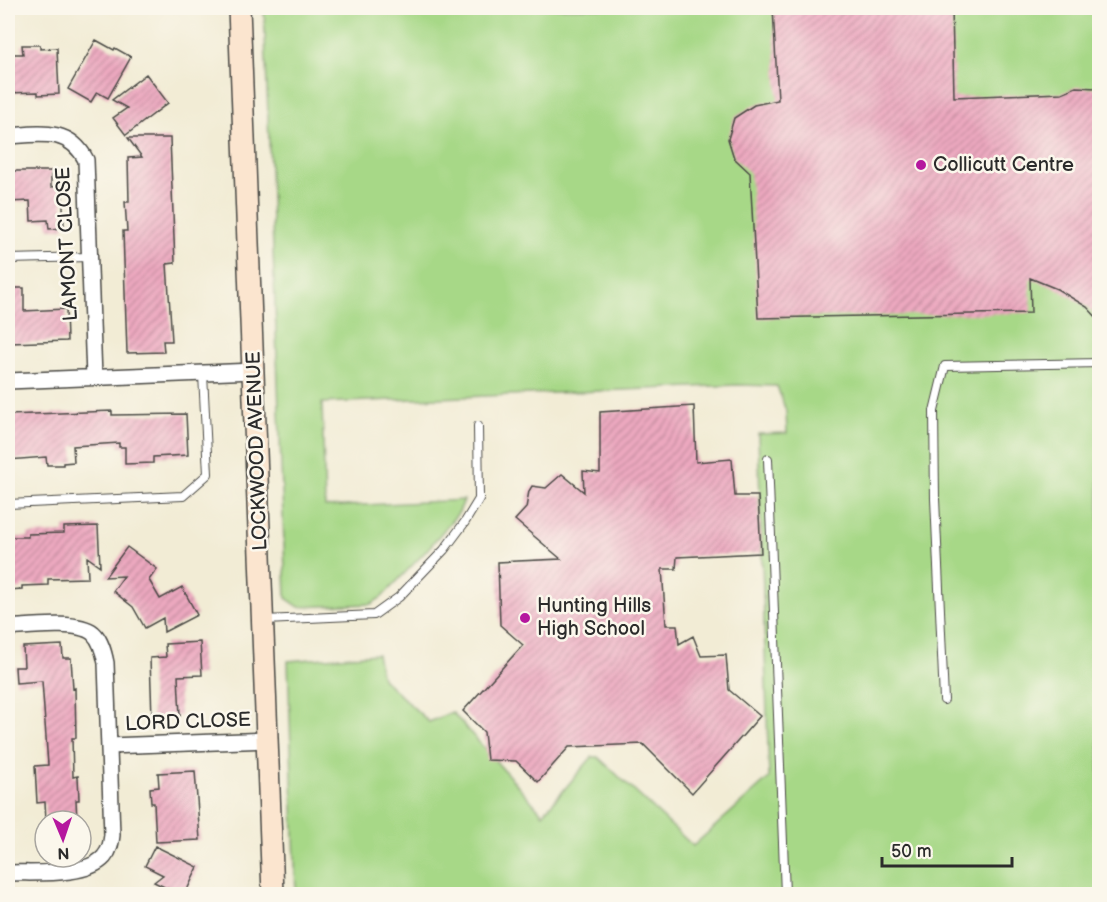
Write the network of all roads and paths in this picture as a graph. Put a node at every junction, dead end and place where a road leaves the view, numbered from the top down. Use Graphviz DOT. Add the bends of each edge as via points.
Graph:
graph roads {
  1 [pos="239,8"];
  2 [pos="8,136"];
  3 [pos="90,257"];
  4 [pos="8,260"];
  5 [pos="1100,363"];
  6 [pos="254,371"];
  7 [pos="203,374"];
  8 [pos="94,377"];
  9 [pos="8,381"];
  10 [pos="478,426"];
  11 [pos="768,459"];
  12 [pos="8,504"];
  13 [pos="264,620"];
  14 [pos="8,628"];
  15 [pos="944,700"];
  16 [pos="268,740"];
  17 [pos="109,746"];
  18 [pos="8,873"];
  19 [pos="273,894"];
  20 [pos="785,894"];
  1 -- 6 [label="street, LOCKWOOD AVENUE"];
  2 -- 3 [label="street, LAMONT CLOSE" via="55,136 75,144 82,152 87,167"];
  3 -- 4 [label="lane"];
  3 -- 8 [label="street, LAMONT CLOSE"];
  5 -- 15 [label="lane" via="945,366 934,411"];
  6 -- 7 [label="street"];
  6 -- 13 [label="street, LOCKWOOD AVENUE"];
  7 -- 8 [label="street"];
  7 -- 12 [label="lane" via="208,474 183,496"];
  8 -- 9 [label="street"];
  10 -- 13 [label="lane" via="479,499 444,550 399,597 374,615"];
  11 -- 20 [label="lane"];
  13 -- 16 [label="street, LOCKWOOD AVENUE"];
  14 -- 17 [label="street, LORD CLOSE" via="66,626 93,633 106,663"];
  16 -- 17 [label="street, LORD CLOSE"];
  16 -- 19 [label="street, LOCKWOOD AVENUE"];
  17 -- 18 [label="street, LORD CLOSE" via="112,835 105,856 75,870"];
}
